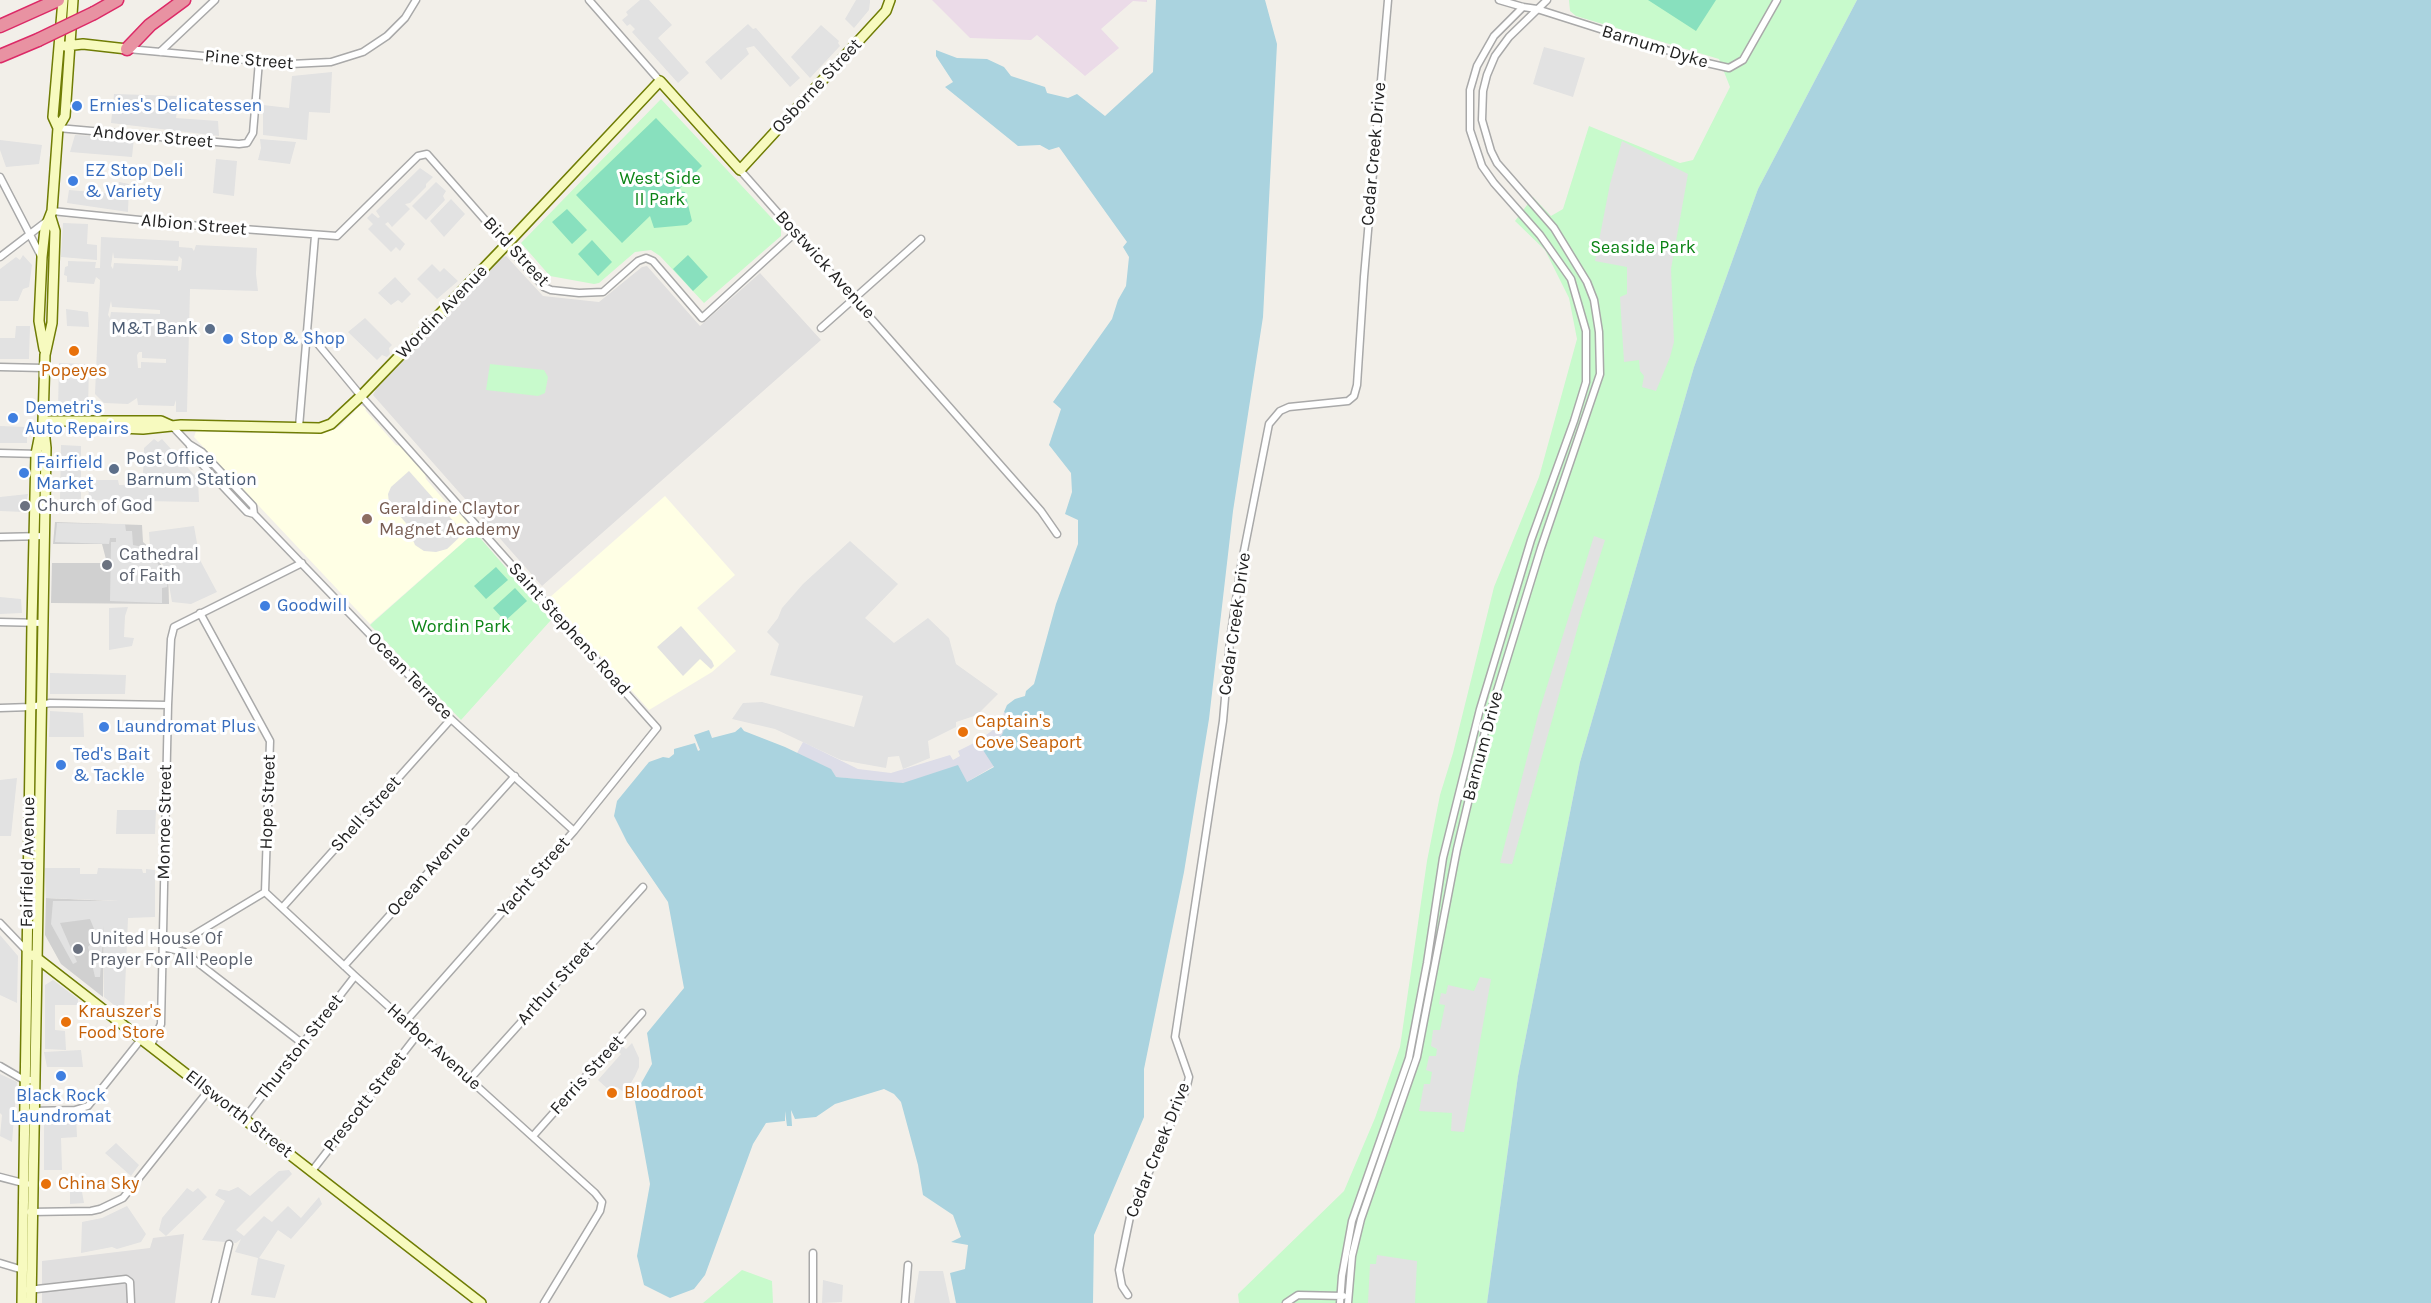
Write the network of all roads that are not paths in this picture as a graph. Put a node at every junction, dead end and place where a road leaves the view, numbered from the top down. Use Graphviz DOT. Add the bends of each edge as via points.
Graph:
graph roads {
  1 [pos="58,0"];
  2 [pos="63,0"];
  3 [pos="73,0"];
  4 [pos="117,0"];
  5 [pos="184,0"];
  6 [pos="215,0"];
  7 [pos="416,0"];
  8 [pos="589,0"];
  9 [pos="890,0"];
  10 [pos="1388,0"];
  11 [pos="1499,0"];
  12 [pos="1547,0"];
  13 [pos="1777,0"];
  14 [pos="1523,7"];
  15 [pos="1537,9"];
  16 [pos="0,26"];
  17 [pos="65,46"];
  18 [pos="128,49"];
  19 [pos="160,52"];
  20 [pos="0,56"];
  21 [pos="259,61"];
  22 [pos="660,81"];
  23 [pos="58,128"];
  24 [pos="740,170"];
  25 [pos="0,177"];
  26 [pos="1514,185"];
  27 [pos="1504,194"];
  28 [pos="1535,207"];
  29 [pos="51,215"];
  30 [pos="1524,217"];
  31 [pos="796,232"];
  32 [pos="30,233"];
  33 [pos="315,236"];
  34 [pos="337,236"];
  35 [pos="921,239"];
  36 [pos="507,244"];
  37 [pos="0,256"];
  38 [pos="42,257"];
  39 [pos="855,298"];
  40 [pos="821,328"];
  41 [pos="308,332"];
  42 [pos="45,355"];
  43 [pos="0,367"];
  44 [pos="44,368"];
  45 [pos="362,396"];
  46 [pos="43,421"];
  47 [pos="172,426"];
  48 [pos="299,427"];
  49 [pos="0,453"];
  50 [pos="36,454"];
  51 [pos="46,455"];
  52 [pos="1057,534"];
  53 [pos="45,536"];
  54 [pos="0,537"];
  55 [pos="34,537"];
  56 [pos="302,562"];
  57 [pos="200,613"];
  58 [pos="0,622"];
  59 [pos="32,622"];
  60 [pos="43,623"];
  61 [pos="42,705"];
  62 [pos="168,705"];
  63 [pos="31,707"];
  64 [pos="0,708"];
  65 [pos="451,719"];
  66 [pos="657,728"];
  67 [pos="515,776"];
  68 [pos="574,831"];
  69 [pos="28,884"];
  70 [pos="38,884"];
  71 [pos="643,887"];
  72 [pos="266,892"];
  73 [pos="282,908"];
  74 [pos="32,918"];
  75 [pos="0,923"];
  76 [pos="163,946"];
  77 [pos="26,950"];
  78 [pos="36,957"];
  79 [pos="344,966"];
  80 [pos="355,976"];
  81 [pos="642,1013"];
  82 [pos="405,1022"];
  83 [pos="418,1034"];
  84 [pos="142,1038"];
  85 [pos="303,1044"];
  86 [pos="151,1045"];
  87 [pos="0,1066"];
  88 [pos="24,1080"];
  89 [pos="36,1080"];
  90 [pos="469,1080"];
  91 [pos="209,1090"];
  92 [pos="25,1111"];
  93 [pos="35,1111"];
  94 [pos="245,1118"];
  95 [pos="533,1136"];
  96 [pos="312,1171"];
  97 [pos="0,1177"];
  98 [pos="23,1183"];
  99 [pos="34,1186"];
  100 [pos="29,1212"];
  101 [pos="229,1244"];
  102 [pos="813,1253"];
  103 [pos="0,1263"];
  104 [pos="908,1264"];
  105 [pos="28,1271"];
  106 [pos="27,1290"];
  107 [pos="1128,1295"];
  108 [pos="1340,1299"];
  109 [pos="1348,1300"];
  110 [pos="22,1303"];
  111 [pos="32,1303"];
  112 [pos="131,1303"];
  113 [pos="215,1303"];
  114 [pos="481,1303"];
  115 [pos="544,1303"];
  116 [pos="813,1303"];
  117 [pos="905,1303"];
  118 [pos="1286,1303"];
  1 -- 16 [label="highway"];
  2 -- 17 [label="main road, Fairfield Avenue"];
  3 -- 17 [label="main road, Fairfield Avenue"];
  4 -- 20 [label="highway, bridge"];
  5 -- 18 [label="highway" via="150,25"];
  6 -- 19 [label="street"];
  7 -- 21 [label="street, Pine Street" via="387,36 352,56 319,64"];
  8 -- 22 [label="street, Bostwick Avenue"];
  9 -- 24 [label="main road, Osborne Street" via="886,11"];
  10 -- 107 [label="street, Cedar Creek Drive" via="1357,385 1348,401 1289,407 1269,424 1230,640 1223,721 1175,1037 1189,1077 1131,1212 1119,1270"];
  11 -- 14 [label="street, Barnum Dyke"];
  12 -- 15 [label="street, Barnum Drive"];
  13 -- 15 [label="street, Barnum Dyke" via="1743,60 1729,68"];
  14 -- 15 [label="street, Barnum Dyke"];
  14 -- 27 [label="street, Barnum Drive" via="1484,51 1469,99 1474,146 1482,166"];
  15 -- 26 [label="street, Barnum Drive" via="1495,56 1483,91 1482,120 1489,144 1497,163"];
  17 -- 18 [label="main road, Pine Street"];
  17 -- 23 [label="main road, Fairfield Avenue" via="53,117"];
  18 -- 19 [label="street, Pine Street"];
  19 -- 21 [label="street, Pine Street"];
  21 -- 23 [label="street, Andover Street" via="253,133 247,143"];
  22 -- 24 [label="main road, Bostwick Avenue"];
  22 -- 36 [label="main road, Wordin Avenue"];
  23 -- 29 [label="main road, Fairfield Avenue"];
  24 -- 31 [label="street, Bostwick Avenue"];
  25 -- 32 [label="street"];
  26 -- 27 [label="street"];
  26 -- 28 [label="street, Barnum Drive"];
  27 -- 30 [label="street, Barnum Drive"];
  28 -- 30 [label="street"];
  28 -- 109 [label="street, Barnum Drive" via="1554,228 1587,282 1599,332 1600,374 1486,727 1456,849 1417,1057 1361,1219 1352,1256"];
  29 -- 32 [label="street"];
  29 -- 33 [label="street, Albion Street"];
  29 -- 38 [label="main road, Fairfield Avenue"];
  29 -- 42 [label="main road, Fairfield Avenue" via="55,231 52,323"];
  30 -- 108 [label="street, Barnum Drive" via="1571,279 1586,331 1586,382 1531,540 1480,709 1443,858 1408,1058 1352,1221"];
  31 -- 36 [label="street, Bird Street" via="702,318 653,261 638,261 603,292 551,290"];
  31 -- 39 [label="street, Bostwick Avenue"];
  32 -- 37 [label="street"];
  32 -- 38 [label="street"];
  33 -- 34 [label="street, Albion Street"];
  33 -- 41 [label="street"];
  34 -- 36 [label="street, Bird Street" via="418,156 427,154"];
  35 -- 39 [label="street"];
  36 -- 45 [label="main road, Wordin Avenue"];
  38 -- 42 [label="main road, Fairfield Avenue" via="39,321"];
  39 -- 40 [label="street"];
  39 -- 52 [label="street, Bostwick Avenue"];
  41 -- 45 [label="street, Saint Stephens Road"];
  41 -- 48 [label="street"];
  42 -- 44 [label="main road, Fairfield Avenue"];
  43 -- 44 [label="street"];
  44 -- 46 [label="main road, Fairfield Avenue"];
  45 -- 48 [label="main road, Wordin Avenue" via="331,424 321,428"];
  45 -- 66 [label="street, Saint Stephens Road"];
  46 -- 47 [label="main road, Wordin Avenue" via="143,429"];
  46 -- 50 [label="main road, Fairfield Avenue"];
  46 -- 51 [label="main road, Fairfield Avenue"];
  47 -- 48 [label="main road, Wordin Avenue"];
  47 -- 56 [label="street, Ocean Terrace" via="202,452 253,506 254,514"];
  49 -- 50 [label="street"];
  50 -- 51 [label="street"];
  50 -- 55 [label="main road, Fairfield Avenue"];
  51 -- 53 [label="main road, Fairfield Avenue"];
  53 -- 55 [label="street"];
  53 -- 60 [label="main road, Fairfield Avenue"];
  54 -- 55 [label="street"];
  55 -- 59 [label="main road, Fairfield Avenue"];
  56 -- 57 [label="street"];
  56 -- 65 [label="street, Ocean Terrace"];
  57 -- 62 [label="street, Monroe Street" via="174,627"];
  57 -- 72 [label="street, Hope Street" via="270,741"];
  58 -- 59 [label="street"];
  59 -- 60 [label="street"];
  59 -- 63 [label="main road, Fairfield Avenue"];
  60 -- 61 [label="main road, Fairfield Avenue"];
  61 -- 62 [label="street"];
  61 -- 63 [label="street"];
  61 -- 70 [label="main road, Fairfield Avenue"];
  62 -- 76 [label="street, Monroe Street"];
  63 -- 64 [label="street"];
  63 -- 69 [label="main road, Fairfield Avenue"];
  65 -- 67 [label="street, Ocean Terrace"];
  65 -- 73 [label="street, Shell Street"];
  66 -- 68 [label="street, Yacht Street"];
  67 -- 68 [label="street, Ocean Terrace"];
  67 -- 79 [label="street, Ocean Avenue"];
  68 -- 82 [label="street, Yacht Street"];
  69 -- 70 [label="main road"];
  69 -- 74 [label="main road, Fairfield Avenue"];
  70 -- 74 [label="main road, Fairfield Avenue"];
  71 -- 90 [label="street, Arthur Street"];
  72 -- 73 [label="street, Harbor Avenue"];
  72 -- 76 [label="street" via="177,945"];
  73 -- 79 [label="street, Harbor Avenue"];
  74 -- 77 [label="main road, Fairfield Avenue"];
  74 -- 78 [label="main road, Fairfield Avenue"];
  75 -- 77 [label="street, Ellsworth Street"];
  76 -- 85 [label="street" via="184,952"];
  76 -- 86 [label="street, Monroe Street" via="161,1024"];
  77 -- 78 [label="main road, Ellsworth Street"];
  77 -- 88 [label="main road, Fairfield Avenue"];
  78 -- 84 [label="main road, Ellsworth Street"];
  78 -- 89 [label="main road, Fairfield Avenue"];
  79 -- 80 [label="street, Harbor Avenue"];
  80 -- 82 [label="street, Harbor Avenue"];
  80 -- 85 [label="street, Thurston Street"];
  81 -- 95 [label="street, Ferris Street"];
  82 -- 83 [label="street, Harbor Avenue"];
  83 -- 90 [label="street, Harbor Avenue"];
  83 -- 96 [label="street, Prescott Street"];
  84 -- 86 [label="main road, Ellsworth Street"];
  84 -- 93 [label="street" via="88,1106"];
  85 -- 94 [label="street, Thurston Street"];
  86 -- 91 [label="main road, Ellsworth Street"];
  87 -- 88 [label="street"];
  88 -- 89 [label="street"];
  88 -- 92 [label="main road, Fairfield Avenue"];
  89 -- 93 [label="main road, Fairfield Avenue"];
  90 -- 95 [label="street, Harbor Avenue"];
  91 -- 94 [label="main road, Ellsworth Street"];
  91 -- 100 [label="street" via="123,1198 91,1211"];
  92 -- 93 [label="street"];
  92 -- 98 [label="main road, Fairfield Avenue"];
  93 -- 99 [label="main road, Fairfield Avenue"];
  94 -- 96 [label="main road, Ellsworth Street"];
  95 -- 115 [label="street, Harbor Avenue" via="602,1202"];
  96 -- 114 [label="main road, Ellsworth Street"];
  97 -- 98 [label="street"];
  98 -- 99 [label="street"];
  98 -- 100 [label="main road, Fairfield Avenue"];
  99 -- 100 [label="main road, Fairfield Avenue"];
  100 -- 105 [label="main road, Fairfield Avenue"];
  101 -- 113 [label="street"];
  102 -- 116 [label="street"];
  103 -- 105 [label="street"];
  104 -- 117 [label="street"];
  105 -- 106 [label="main road, Fairfield Avenue"];
  106 -- 110 [label="main road, Fairfield Avenue"];
  106 -- 111 [label="main road, Fairfield Avenue"];
  106 -- 112 [label="street" via="126,1279 130,1282"];
  108 -- 109 [label="street"];
  108 -- 118 [label="street" via="1298,1295"];
}
